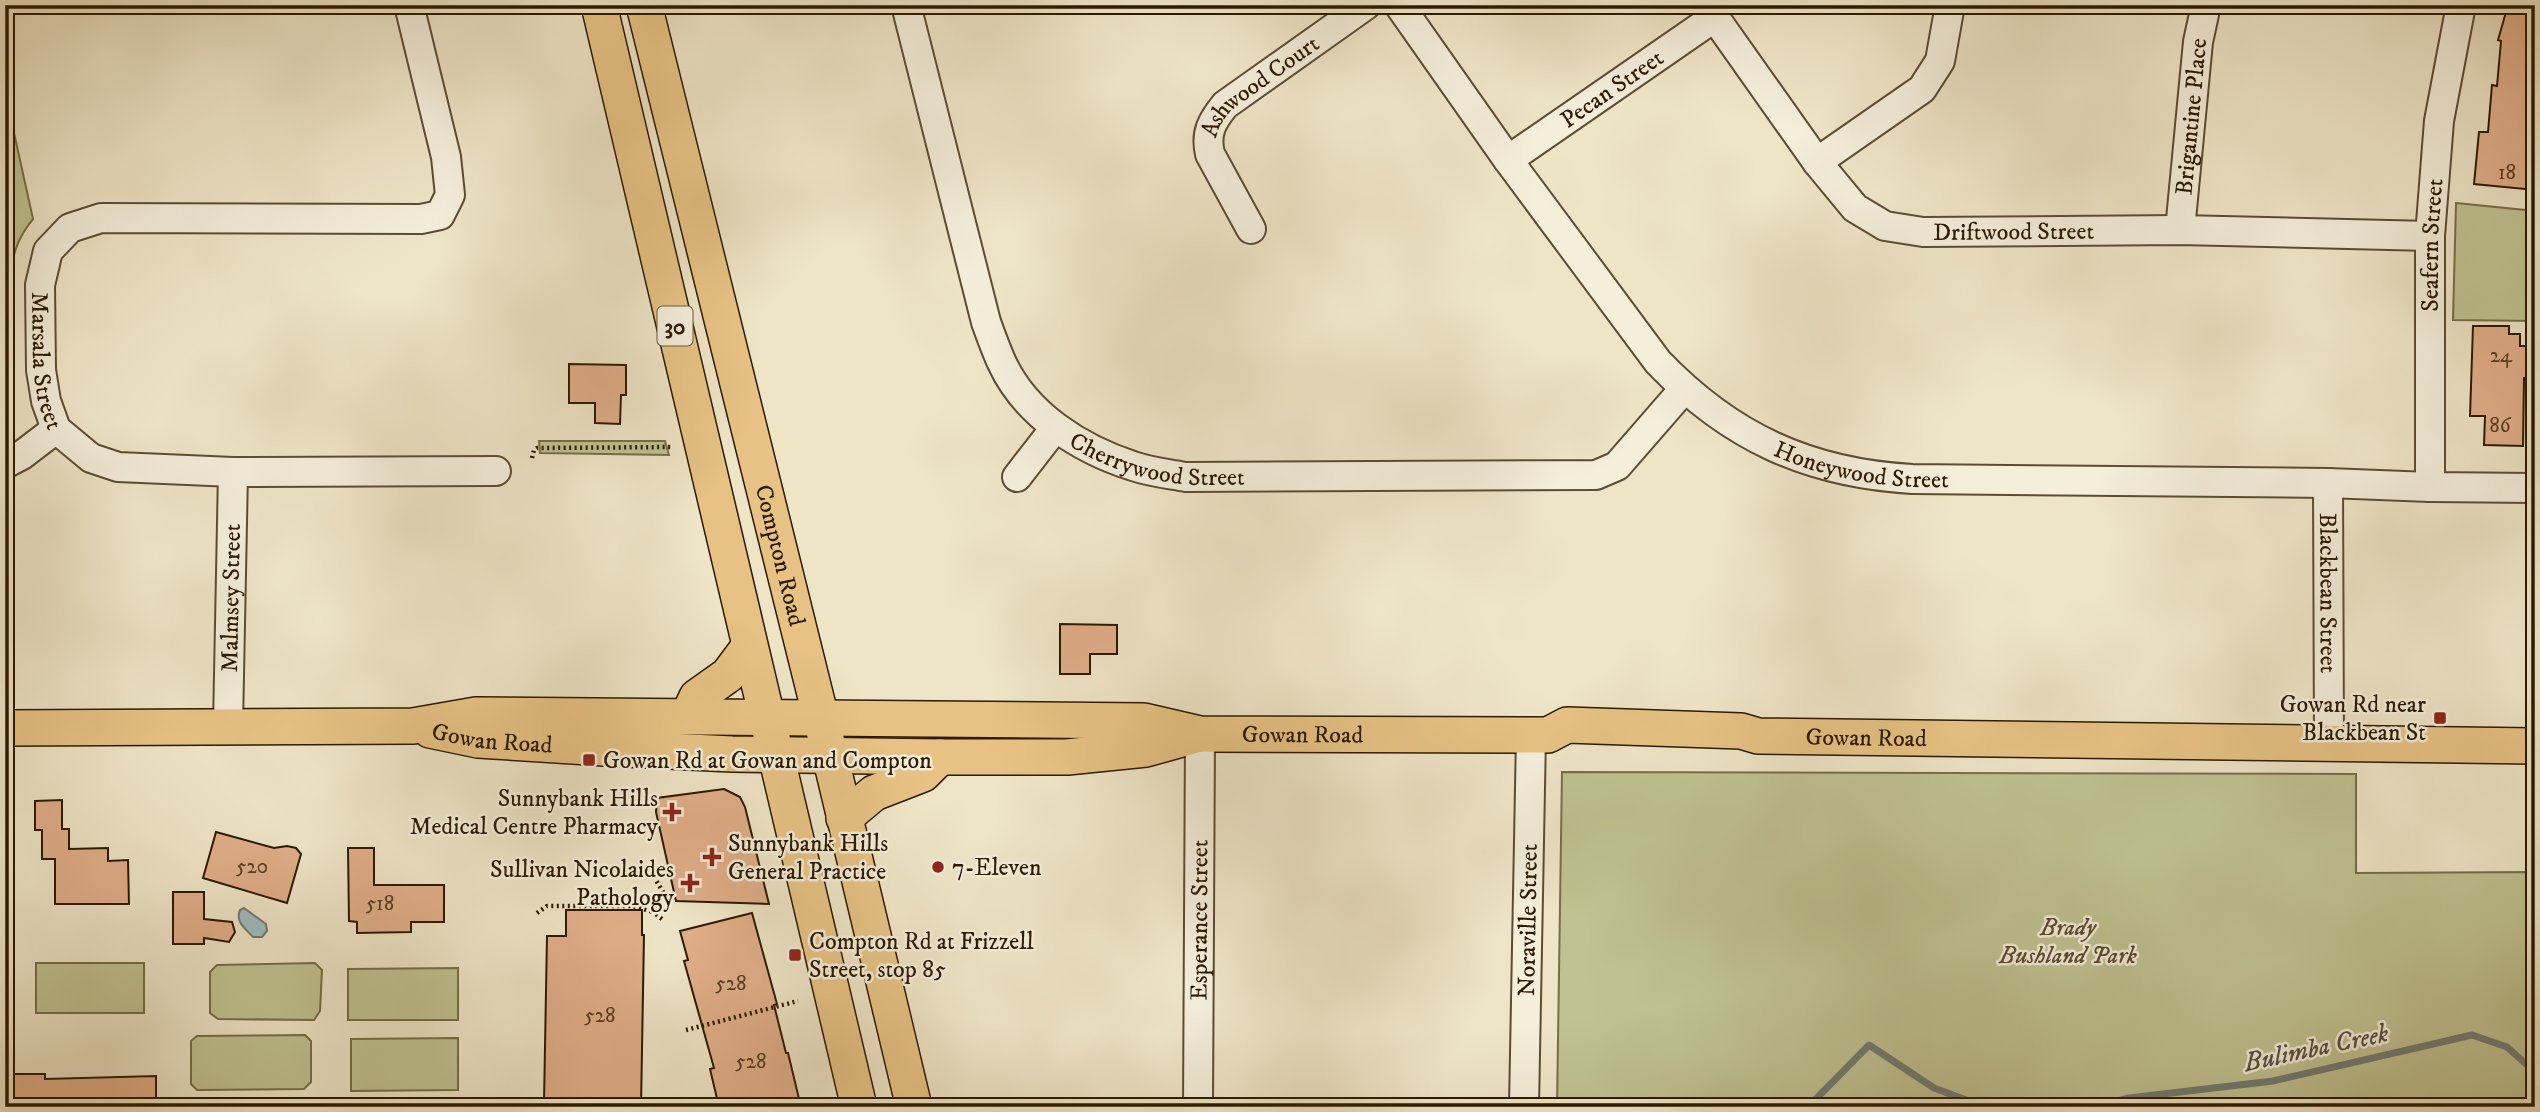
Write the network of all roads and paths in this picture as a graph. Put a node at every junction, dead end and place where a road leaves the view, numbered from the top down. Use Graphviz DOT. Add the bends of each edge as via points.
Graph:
graph roads {
  1 [pos="409,5"];
  2 [pos="599,5"];
  3 [pos="643,5"];
  4 [pos="906,5"];
  5 [pos="1366,5"];
  6 [pos="1399,5"];
  7 [pos="1950,5"];
  8 [pos="2206,5"];
  9 [pos="2461,5"];
  10 [pos="1711,11"];
  11 [pos="1508,160"];
  12 [pos="1817,162"];
  13 [pos="1251,229"];
  14 [pos="2180,230"];
  15 [pos="2430,236"];
  16 [pos="1684,389"];
  17 [pos="1055,428"];
  18 [pos="56,429"];
  19 [pos="671,447"];
  20 [pos="532,458"];
  21 [pos="5,464"];
  22 [pos="496,471"];
  23 [pos="233,472"];
  24 [pos="1017,477"];
  25 [pos="2328,483"];
  26 [pos="2430,487"];
  27 [pos="2535,488"];
  28 [pos="749,648"];
  29 [pos="688,716"];
  30 [pos="766,717"];
  31 [pos="821,718"];
  32 [pos="228,726"];
  33 [pos="413,726"];
  34 [pos="5,728"];
  35 [pos="1200,734"];
  36 [pos="1539,735"];
  37 [pos="2329,744"];
  38 [pos="2535,746"];
  39 [pos="775,755"];
  40 [pos="830,755"];
  41 [pos="940,757"];
  42 [pos="844,818"];
  43 [pos="651,872"];
  44 [pos="653,912"];
  45 [pos="537,913"];
  46 [pos="662,919"];
  47 [pos="799,1001"];
  48 [pos="686,1030"];
  49 [pos="859,1107"];
  50 [pos="914,1107"];
  51 [pos="1198,1107"];
  52 [pos="1524,1107"];
  1 -- 18 [label="street, Marsala Street" via="446,157 450,195 440,215 421,219 101,218 70,228 48,251 40,285 41,370"];
  2 -- 28 [label="main road, Compton Road / 30"];
  3 -- 31 [label="main road, Compton Road / 30"];
  4 -- 17 [label="street, Cherrywood Street" via="986,322 1002,365 1030,404"];
  5 -- 13 [label="street, Ashwood Court" via="1225,105 1214,118 1207,142 1210,154"];
  6 -- 11 [label="street, Honeywood Street"];
  7 -- 12 [label="street" via="1940,61 1922,89"];
  8 -- 14 [label="street, Brigantine Place" via="2197,42"];
  9 -- 15 [label="street, Seafern Street" via="2439,121"];
  10 -- 11 [label="street, Pecan Street"];
  10 -- 12 [label="street, Driftwood Street"];
  11 -- 16 [label="street, Honeywood Street" via="1635,333"];
  12 -- 14 [label="street, Driftwood Street" via="1855,208 1885,226 1923,232"];
  14 -- 15 [label="street, Driftwood Street"];
  15 -- 26 [label="street, Seafern Street"];
  16 -- 17 [label="street, Cherrywood Street" via="1616,466 1582,476 1186,477 1134,467"];
  16 -- 25 [label="street, Honeywood Street" via="1707,409 1765,444 1846,471 1883,477"];
  17 -- 24 [label="street"];
  18 -- 21 [label="street"];
  18 -- 23 [label="street, Marsala Street" via="91,458 118,467"];
  19 -- 20 [label="path" via="537,448"];
  22 -- 23 [label="street, Marsala Street"];
  23 -- 32 [label="street, Malmsey Street"];
  25 -- 26 [label="street, Honeywood Street"];
  25 -- 37 [label="street, Blackbean Street"];
  26 -- 27 [label="street, Honeywood Street"];
  28 -- 29 [label="main road" via="728,675 697,697"];
  28 -- 30 [label="main road, Compton Road / 30"];
  29 -- 30 [label="main road, Gowan Road"];
  29 -- 33 [label="main road, Gowan Road" via="476,715"];
  30 -- 31 [label="main road, Gowan Road"];
  30 -- 39 [label="main road, Compton Road / 30"];
  31 -- 35 [label="main road, Gowan Road" via="1144,721"];
  31 -- 40 [label="main road, Compton Road / 30"];
  32 -- 33 [label="main road, Gowan Road"];
  32 -- 34 [label="main road, Gowan Road"];
  33 -- 39 [label="main road, Gowan Road" via="478,740"];
  35 -- 36 [label="main road, Gowan Road"];
  35 -- 41 [label="main road, Gowan Road" via="1146,749 1080,755"];
  35 -- 51 [label="street, Esperance Street"];
  36 -- 37 [label="main road, Gowan Road" via="1567,725 1599,724 1741,731 1758,736"];
  36 -- 52 [label="street, Noraville Street"];
  37 -- 38 [label="main road, Gowan Road"];
  39 -- 40 [label="main road, Gowan Road"];
  39 -- 49 [label="main road, Compton Road / 30"];
  40 -- 41 [label="main road, Gowan Road"];
  40 -- 42 [label="main road, Compton Road / 30"];
  41 -- 42 [label="main road" via="923,774 874,793"];
  42 -- 50 [label="main road, Compton Road / 30"];
  43 -- 44 [label="path" via="663,892"];
  44 -- 45 [label="path" via="633,906 547,906"];
  44 -- 46 [label="path"];
  47 -- 48 [label="path"];
}
